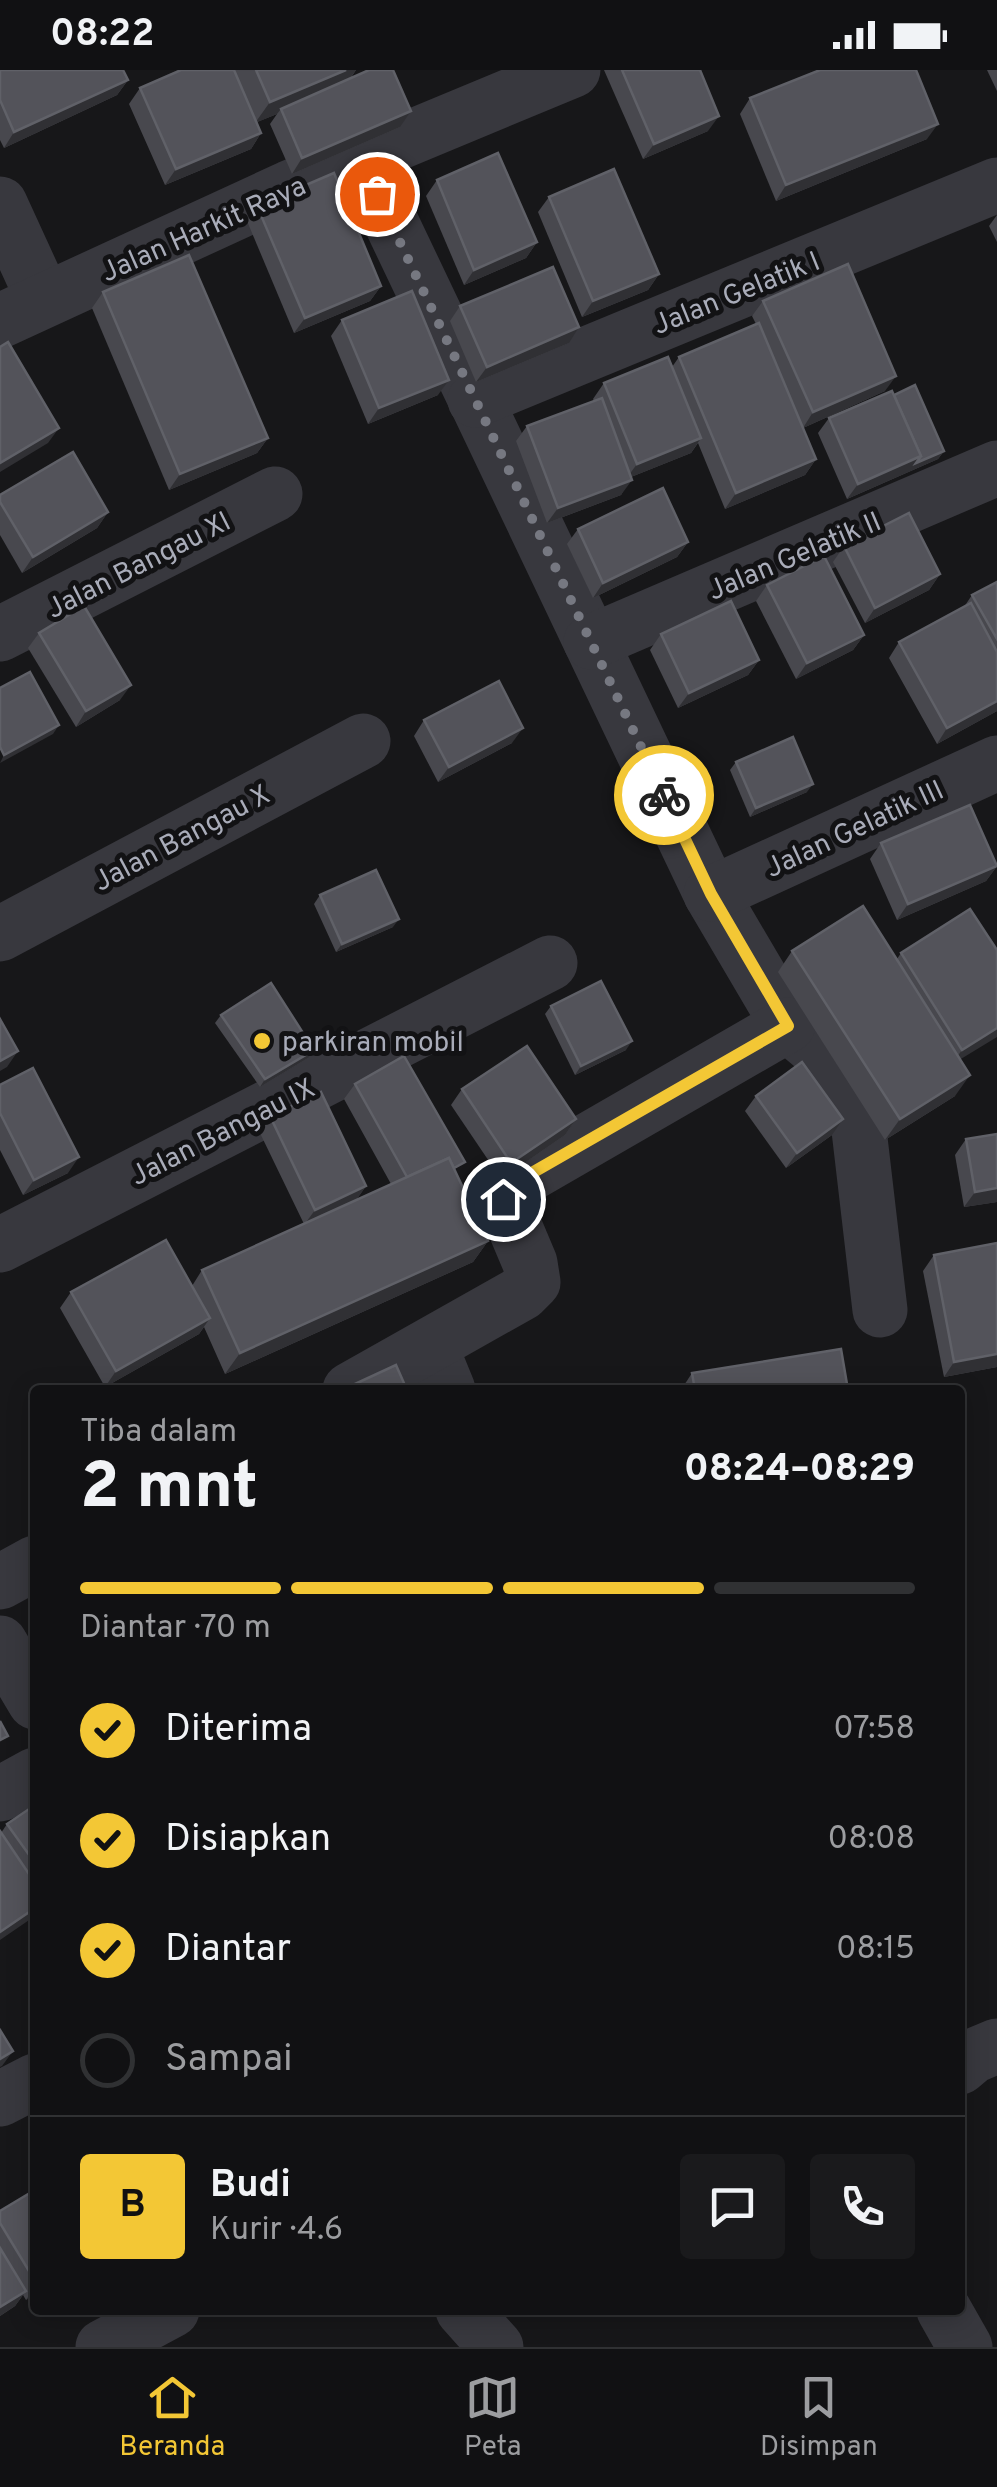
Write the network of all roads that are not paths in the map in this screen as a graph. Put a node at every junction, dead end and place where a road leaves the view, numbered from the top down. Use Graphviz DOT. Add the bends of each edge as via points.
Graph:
graph roads {
  1 [pos="574,70"];
  2 [pos="361,159"];
  3 [pos="997,185"];
  4 [pos="0,204"];
  5 [pos="22,311"];
  6 [pos="476,400"];
  7 [pos="997,468"];
  8 [pos="275,494"];
  9 [pos="0,634"];
  10 [pos="591,642"];
  11 [pos="363,741"];
  12 [pos="997,762"];
  13 [pos="711,894"];
  14 [pos="0,934"];
  15 [pos="550,963"];
  16 [pos="788,1026"];
  17 [pos="0,1245"];
  18 [pos="880,1310"];
  19 [pos="439,1368"];
  20 [pos="370,1385"];
  21 [pos="30,1566"];
  22 [pos="0,1582"];
  23 [pos="0,1643"];
  24 [pos="30,1694"];
  25 [pos="30,1777"];
  26 [pos="0,1794"];
  27 [pos="997,2046"];
  28 [pos="965,2063"];
  29 [pos="30,2084"];
  30 [pos="0,2099"];
  31 [pos="163,2315"];
  32 [pos="947,2315"];
  33 [pos="103,2347"];
  34 [pos="964,2347"];
  1 -- 2 [label="street, Jalan Harkit Raya"];
  2 -- 5 [label="street, Jalan Harkit Raya"];
  2 -- 6 [label="street"];
  3 -- 6 [label="street, Jalan Gelatik I"];
  4 -- 5 [label="street"];
  6 -- 10 [label="street"];
  7 -- 10 [label="street, Jalan Gelatik II"];
  8 -- 9 [label="street, Jalan Bangau XI"];
  10 -- 13 [label="street"];
  11 -- 14 [label="street, Jalan Bangau X"];
  12 -- 13 [label="street, Jalan Gelatik III"];
  13 -- 16 [label="street"];
  15 -- 17 [label="street, Jalan Bangau IX"];
  16 -- 18 [label="street" via="840,1075 856,1112"];
  16 -- 19 [label="street" via="509,1186 503,1199 533,1282"];
  19 -- 20 [label="street"];
  21 -- 22 [label="street"];
  23 -- 24 [label="street"];
  25 -- 26 [label="street"];
  27 -- 28 [label="street"];
  29 -- 30 [label="street"];
  31 -- 33 [label="street"];
  32 -- 34 [label="street"];
}
